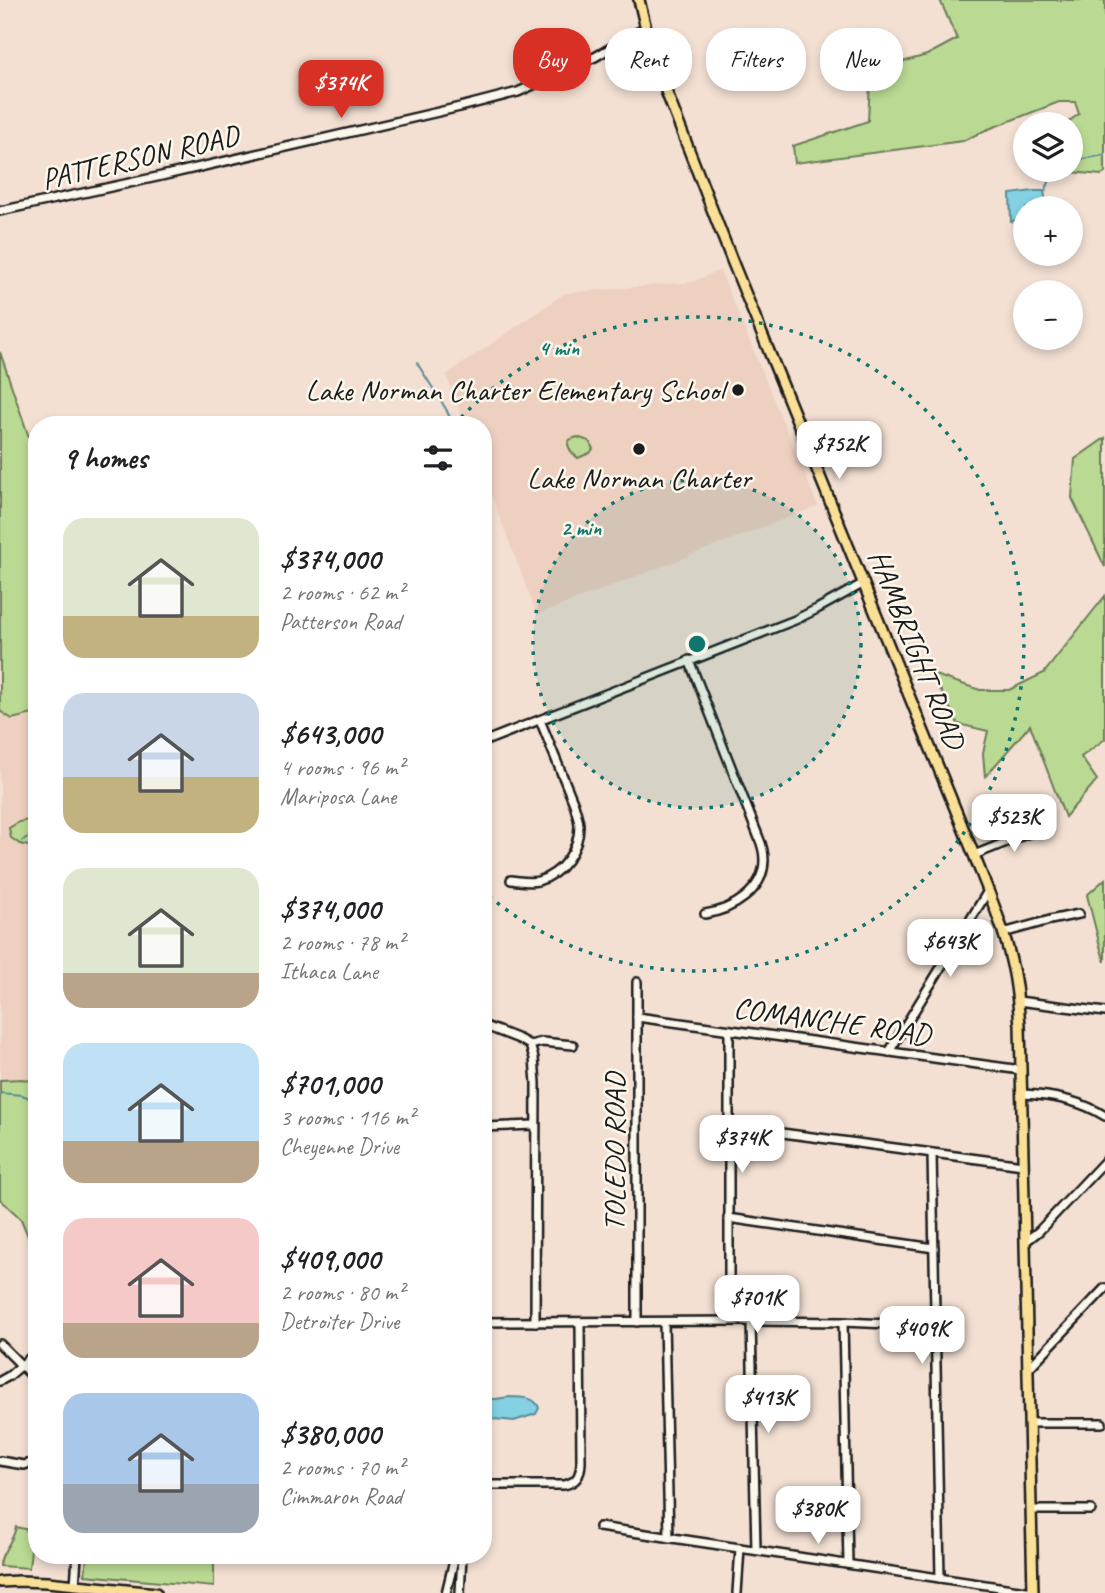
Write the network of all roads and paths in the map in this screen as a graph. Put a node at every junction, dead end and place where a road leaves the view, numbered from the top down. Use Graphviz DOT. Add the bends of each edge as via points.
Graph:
graph roads {
  1 [pos="639,0"];
  2 [pos="645,28"];
  3 [pos="605,51"];
  4 [pos="667,91"];
  5 [pos="0,211"];
  6 [pos="864,583"];
  7 [pos="689,660"];
  8 [pos="540,720"];
  9 [pos="492,739"];
  10 [pos="1044,827"];
  11 [pos="974,855"];
  12 [pos="511,880"];
  13 [pos="988,891"];
  14 [pos="705,914"];
  15 [pos="1079,914"];
  16 [pos="1003,933"];
  17 [pos="637,982"];
  18 [pos="1018,1001"];
  19 [pos="1105,1012"];
  20 [pos="637,1017"];
  21 [pos="492,1028"];
  22 [pos="729,1030"];
  23 [pos="530,1045"];
  24 [pos="573,1045"];
  25 [pos="889,1052"];
  26 [pos="1021,1070"];
  27 [pos="1022,1094"];
  28 [pos="1105,1115"];
  29 [pos="535,1125"];
  30 [pos="729,1126"];
  31 [pos="492,1127"];
  32 [pos="932,1153"];
  33 [pos="1105,1161"];
  34 [pos="1023,1165"];
  35 [pos="728,1218"];
  36 [pos="1025,1242"];
  37 [pos="934,1248"];
  38 [pos="1105,1288"];
  39 [pos="729,1321"];
  40 [pos="751,1321"];
  41 [pos="492,1322"];
  42 [pos="535,1322"];
  43 [pos="580,1322"];
  44 [pos="637,1322"];
  45 [pos="664,1322"];
  46 [pos="843,1322"];
  47 [pos="935,1326"];
  48 [pos="0,1344"];
  49 [pos="28,1360"];
  50 [pos="22,1366"];
  51 [pos="1028,1368"];
  52 [pos="28,1372"];
  53 [pos="0,1381"];
  54 [pos="1030,1423"];
  55 [pos="1102,1423"];
  56 [pos="0,1461"];
  57 [pos="28,1464"];
  58 [pos="492,1485"];
  59 [pos="1032,1510"];
  60 [pos="1091,1510"];
  61 [pos="599,1527"];
  62 [pos="669,1538"];
  63 [pos="740,1548"];
  64 [pos="756,1550"];
  65 [pos="76,1564"];
  66 [pos="453,1564"];
  67 [pos="462,1564"];
  68 [pos="848,1564"];
  69 [pos="940,1578"];
  70 [pos="0,1582"];
  71 [pos="75,1585"];
  72 [pos="1033,1592"];
  73 [pos="156,1593"];
  74 [pos="446,1593"];
  75 [pos="460,1593"];
  76 [pos="737,1593"];
  1 -- 2 [label="main road, HAMBRIGHT ROAD"];
  3 -- 5 [label="street, PATTERSON ROAD" via="518,92"];
  4 -- 6 [label="main road, HAMBRIGHT ROAD"];
  6 -- 7 [label="street" via="795,620"];
  6 -- 11 [label="main road, HAMBRIGHT ROAD"];
  7 -- 8 [label="street"];
  7 -- 14 [label="street" via="764,856 762,872 746,896 731,907"];
  8 -- 9 [label="street"];
  8 -- 12 [label="street" via="574,804 578,836 573,853 551,875 537,881"];
  10 -- 11 [label="street"];
  11 -- 13 [label="main road, HAMBRIGHT ROAD"];
  13 -- 16 [label="main road, HAMBRIGHT ROAD"];
  13 -- 25 [label="street"];
  15 -- 16 [label="street"];
  16 -- 18 [label="main road, HAMBRIGHT ROAD"];
  17 -- 20 [label="street, TOLEDO ROAD"];
  18 -- 19 [label="street"];
  18 -- 26 [label="main road, HAMBRIGHT ROAD"];
  20 -- 22 [label="street, COMANCHE ROAD"];
  20 -- 44 [label="street, TOLEDO ROAD"];
  21 -- 23 [label="street"];
  22 -- 25 [label="street, COMANCHE ROAD"];
  22 -- 30 [label="street"];
  23 -- 24 [label="street"];
  23 -- 29 [label="street"];
  25 -- 26 [label="street, COMANCHE ROAD"];
  26 -- 27 [label="main road, HAMBRIGHT ROAD"];
  27 -- 28 [label="street" via="1069,1100"];
  27 -- 34 [label="main road, HAMBRIGHT ROAD"];
  29 -- 31 [label="street"];
  29 -- 42 [label="street"];
  30 -- 32 [label="street"];
  30 -- 35 [label="street"];
  32 -- 34 [label="street"];
  32 -- 37 [label="street"];
  33 -- 36 [label="street"];
  34 -- 36 [label="main road, HAMBRIGHT ROAD"];
  35 -- 37 [label="street"];
  35 -- 39 [label="street"];
  36 -- 51 [label="main road, HAMBRIGHT ROAD"];
  37 -- 47 [label="street"];
  38 -- 51 [label="street"];
  39 -- 40 [label="street"];
  39 -- 45 [label="street"];
  40 -- 46 [label="street"];
  40 -- 64 [label="street"];
  41 -- 42 [label="street"];
  42 -- 43 [label="street"];
  43 -- 44 [label="street"];
  43 -- 58 [label="street" via="578,1478 564,1485"];
  44 -- 45 [label="street"];
  45 -- 62 [label="street"];
  46 -- 47 [label="street"];
  46 -- 68 [label="street"];
  47 -- 69 [label="street"];
  48 -- 50 [label="street"];
  49 -- 50 [label="street"];
  50 -- 52 [label="street"];
  50 -- 53 [label="street"];
  51 -- 54 [label="main road, HAMBRIGHT ROAD"];
  54 -- 55 [label="street"];
  54 -- 59 [label="main road, HAMBRIGHT ROAD"];
  56 -- 57 [label="street"];
  59 -- 60 [label="street"];
  59 -- 72 [label="main road, HAMBRIGHT ROAD"];
  61 -- 62 [label="street"];
  62 -- 63 [label="street"];
  63 -- 64 [label="street"];
  63 -- 76 [label="street"];
  64 -- 68 [label="street"];
  65 -- 71 [label="street"];
  66 -- 74 [label="street"];
  67 -- 75 [label="street"];
  68 -- 69 [label="street"];
  69 -- 72 [label="street"];
  70 -- 71 [label="main road"];
  71 -- 73 [label="main road"];
}
